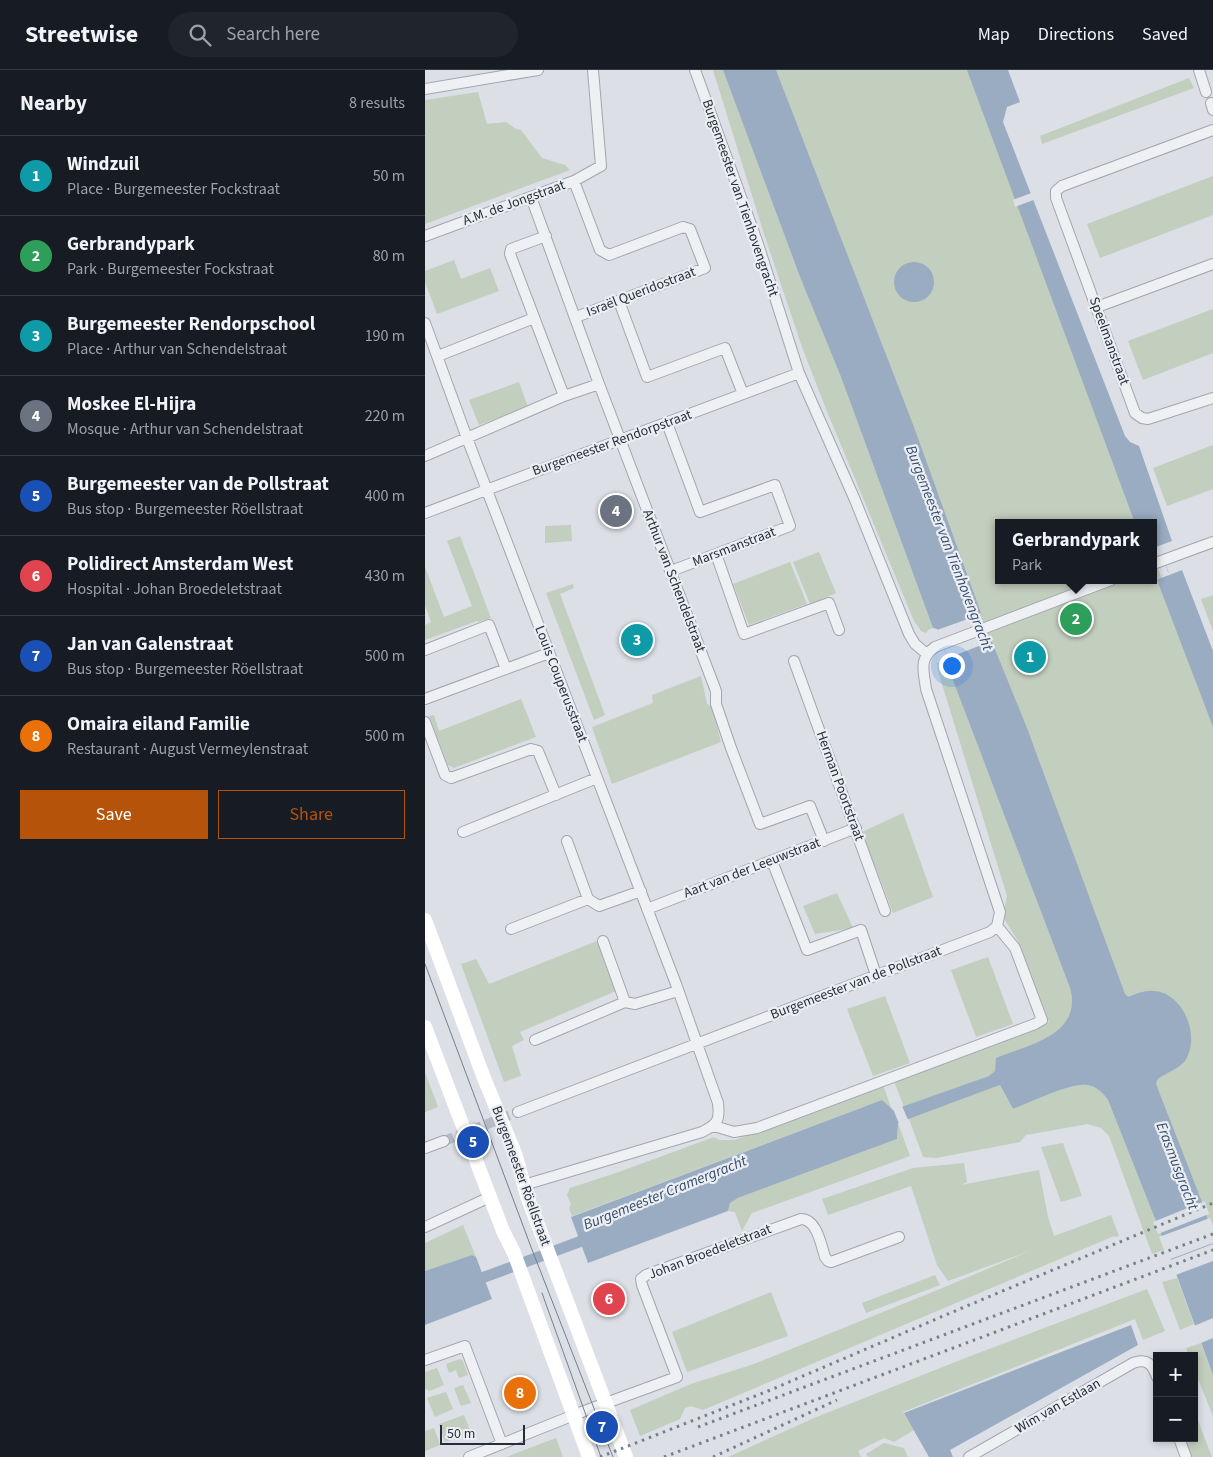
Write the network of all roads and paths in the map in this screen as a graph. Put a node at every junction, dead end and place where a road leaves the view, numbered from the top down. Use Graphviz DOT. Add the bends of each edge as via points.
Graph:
graph roads {
  1 [pos="538,70"];
  2 [pos="593,70"];
  3 [pos="695,70"];
  4 [pos="1199,70"];
  5 [pos="425,89"];
  6 [pos="1207,92"];
  7 [pos="1213,130"];
  8 [pos="574,181"];
  9 [pos="531,196"];
  10 [pos="425,236"];
  11 [pos="546,236"];
  12 [pos="1213,264"];
  13 [pos="619,301"];
  14 [pos="1097,307"];
  15 [pos="575,317"];
  16 [pos="534,318"];
  17 [pos="425,323"];
  18 [pos="437,356"];
  19 [pos="799,373"];
  20 [pos="599,384"];
  21 [pos="743,394"];
  22 [pos="564,396"];
  23 [pos="1213,398"];
  24 [pos="667,423"];
  25 [pos="467,438"];
  26 [pos="621,440"];
  27 [pos="425,456"];
  28 [pos="488,490"];
  29 [pos="425,513"];
  30 [pos="1213,542"];
  31 [pos="716,554"];
  32 [pos="1159,563"];
  33 [pos="671,571"];
  34 [pos="1100,584"];
  35 [pos="839,630"];
  36 [pos="425,650"];
  37 [pos="549,652"];
  38 [pos="927,654"];
  39 [pos="794,662"];
  40 [pos="506,669"];
  41 [pos="425,699"];
  42 [pos="425,722"];
  43 [pos="597,778"];
  44 [pos="556,795"];
  45 [pos="856,828"];
  46 [pos="463,832"];
  47 [pos="567,841"];
  48 [pos="823,841"];
  49 [pos="772,860"];
  50 [pos="641,891"];
  51 [pos="588,899"];
  52 [pos="647,909"];
  53 [pos="885,911"];
  54 [pos="425,920"];
  55 [pos="997,926"];
  56 [pos="511,929"];
  57 [pos="603,941"];
  58 [pos="876,975"];
  59 [pos="678,991"];
  60 [pos="625,1002"];
  61 [pos="425,1027"];
  62 [pos="535,1040"];
  63 [pos="697,1045"];
  64 [pos="518,1112"];
  65 [pos="714,1126"];
  66 [pos="445,1141"];
  67 [pos="425,1148"];
  68 [pos="524,1184"];
  69 [pos="490,1197"];
  70 [pos="425,1228"];
  71 [pos="899,1237"];
  72 [pos="425,1360"];
  73 [pos="1153,1367"];
  74 [pos="606,1404"];
  75 [pos="574,1416"];
  76 [pos="1181,1442"];
  77 [pos="502,1444"];
  78 [pos="589,1456"];
  79 [pos="974,1456"];
  80 [pos="469,1457"];
  81 [pos="626,1457"];
  82 [pos="1187,1457"];
  1 -- 5 [label="street"];
  2 -- 8 [label="street, A.M. de Jongstraat" via="601,166"];
  3 -- 19 [label="street, Burgemeester van Tienhovengracht" via="758,244"];
  4 -- 6 [label="street"];
  7 -- 14 [label="street, Speelmanstraat" via="1061,186 1056,191"];
  8 -- 9 [label="street, A.M. de Jongstraat"];
  8 -- 13 [label="street, Israël Queridostraat" via="600,250 609,255 683,227 690,229 705,268"];
  9 -- 10 [label="street, A.M. de Jongstraat"];
  9 -- 11 [label="street, Arthur van Schendelstraat"];
  11 -- 15 [label="street, Arthur van Schendelstraat"];
  11 -- 16 [label="street" via="511,249 510,254"];
  12 -- 14 [label="street"];
  13 -- 15 [label="street, Israël Queridostraat"];
  13 -- 21 [label="street" via="647,377 725,348"];
  14 -- 23 [label="street, Speelmanstraat" via="1135,413 1148,419"];
  15 -- 20 [label="street, Arthur van Schendelstraat"];
  16 -- 18 [label="street"];
  16 -- 22 [label="street"];
  17 -- 18 [label="street, Louis Couperusstraat"];
  18 -- 25 [label="street, Louis Couperusstraat"];
  19 -- 21 [label="street, Burgemeester Rendorpstraat"];
  19 -- 38 [label="street, Burgemeester van Tienhovengracht" via="909,634"];
  20 -- 22 [label="street"];
  20 -- 26 [label="street, Arthur van Schendelstraat"];
  21 -- 24 [label="street, Burgemeester Rendorpstraat"];
  22 -- 25 [label="street"];
  24 -- 26 [label="street, Burgemeester Rendorpstraat"];
  24 -- 31 [label="street, Marsmanstraat" via="700,512 775,485 790,526"];
  25 -- 27 [label="street"];
  25 -- 28 [label="street, Louis Couperusstraat"];
  26 -- 28 [label="street, Burgemeester Rendorpstraat"];
  26 -- 33 [label="street, Arthur van Schendelstraat"];
  28 -- 29 [label="street, Burgemeester Rendorpstraat"];
  28 -- 37 [label="street, Louis Couperusstraat"];
  30 -- 32 [label="street"];
  31 -- 33 [label="street, Marsmanstraat"];
  31 -- 35 [label="street" via="744,634 829,603"];
  33 -- 48 [label="street, Arthur van Schendelstraat" via="716,691 716,704 760,824 810,806"];
  34 -- 38 [label="street" via="942,644"];
  36 -- 40 [label="street" via="489,625"];
  37 -- 40 [label="street"];
  37 -- 43 [label="street, Louis Couperusstraat"];
  38 -- 55 [label="street" via="923,666 926,689 999,912"];
  39 -- 45 [label="street, Herman Poortstraat"];
  40 -- 41 [label="street"];
  42 -- 44 [label="street" via="445,775 451,778 531,749 538,752"];
  43 -- 44 [label="street"];
  43 -- 50 [label="street, Louis Couperusstraat"];
  44 -- 46 [label="street"];
  45 -- 48 [label="street, Aart van der Leeuwstraat"];
  45 -- 53 [label="street, Herman Poortstraat"];
  47 -- 51 [label="street"];
  48 -- 49 [label="street, Aart van der Leeuwstraat"];
  49 -- 52 [label="street, Aart van der Leeuwstraat"];
  49 -- 58 [label="street" via="807,950 861,930"];
  50 -- 51 [label="street" via="599,906"];
  50 -- 52 [label="street, Louis Couperusstraat"];
  51 -- 56 [label="street"];
  52 -- 59 [label="street, Louis Couperusstraat"];
  54 -- 68 [label="main road, Burgemeester Röellstraat" via="517,1156"];
  55 -- 58 [label="street, Burgemeester van de Pollstraat" via="990,932"];
  55 -- 65 [label="street" via="1015,948 1042,1020 757,1128 734,1132"];
  57 -- 60 [label="street"];
  58 -- 63 [label="street, Burgemeester van de Pollstraat"];
  59 -- 60 [label="street" via="635,1004"];
  59 -- 63 [label="street, Louis Couperusstraat"];
  60 -- 62 [label="street"];
  61 -- 69 [label="main road"];
  63 -- 64 [label="street, Burgemeester van de Pollstraat"];
  63 -- 65 [label="street" via="717,1103 719,1116"];
  65 -- 68 [label="street"];
  66 -- 67 [label="street"];
  68 -- 74 [label="main road, Burgemeester Röellstraat"];
  69 -- 70 [label="street"];
  69 -- 75 [label="main road"];
  71 -- 74 [label="street, Johan Broedeletstraat" via="831,1262 825,1257 812,1224 801,1219 646,1276 641,1279 642,1285 677,1378"];
  72 -- 77 [label="street" via="465,1346"];
  73 -- 79 [label="street, Wim van Estlaan" via="1149,1362 1133,1363"];
  74 -- 75 [label="street"];
  74 -- 81 [label="main road, Burgemeester Röellstraat"];
  75 -- 77 [label="street"];
  75 -- 78 [label="main road"];
  76 -- 82 [label="street"];
  77 -- 80 [label="street"];
}
